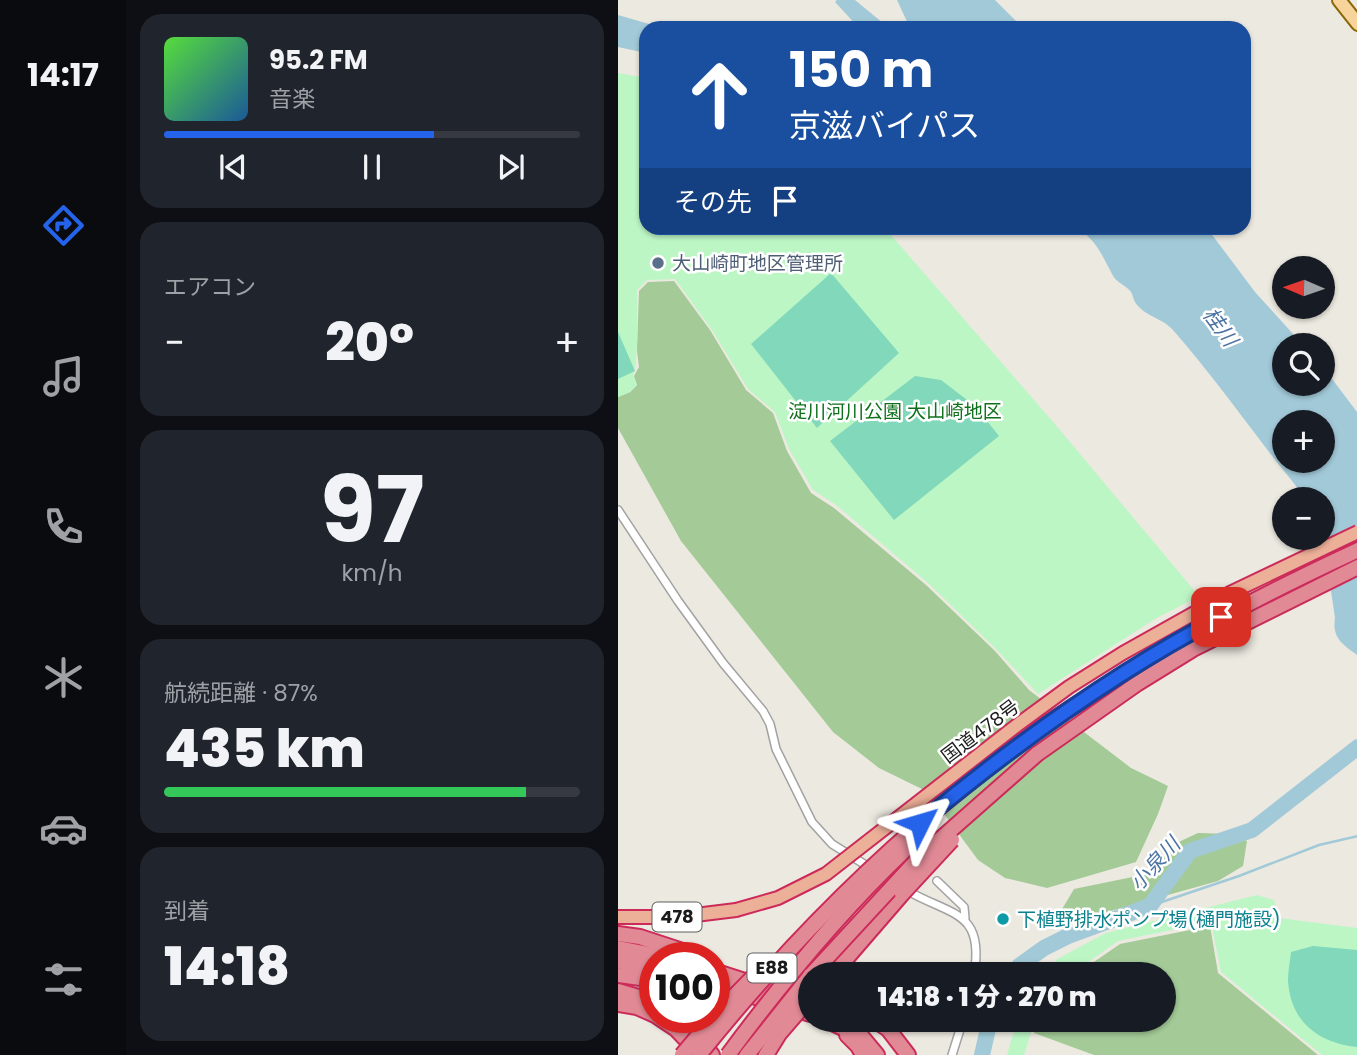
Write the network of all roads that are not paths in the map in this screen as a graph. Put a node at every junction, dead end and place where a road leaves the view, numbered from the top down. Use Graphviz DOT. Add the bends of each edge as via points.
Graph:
graph roads {
  1 [pos="1339,0"];
  2 [pos="1357,24"];
  3 [pos="618,510"];
  4 [pos="1357,532"];
  5 [pos="1357,550"];
  6 [pos="1357,567"];
  7 [pos="1086,699"];
  8 [pos="763,711"];
  9 [pos="771,716"];
  10 [pos="1037,754"];
  11 [pos="937,881"];
  12 [pos="618,917"];
  13 [pos="965,918"];
  14 [pos="816,922"];
  15 [pos="618,934"];
  16 [pos="655,942"];
  17 [pos="618,948"];
  18 [pos="639,952"];
  19 [pos="618,961"];
  20 [pos="823,962"];
  21 [pos="843,962"];
  22 [pos="974,962"];
  23 [pos="639,965"];
  24 [pos="730,969"];
  25 [pos="730,971"];
  26 [pos="618,975"];
  27 [pos="639,978"];
  28 [pos="730,990"];
  29 [pos="618,991"];
  30 [pos="798,991"];
  31 [pos="798,993"];
  32 [pos="798,994"];
  33 [pos="639,997"];
  34 [pos="730,1000"];
  35 [pos="618,1004"];
  36 [pos="639,1008"];
  37 [pos="798,1010"];
  38 [pos="798,1012"];
  39 [pos="843,1032"];
  40 [pos="851,1032"];
  41 [pos="867,1032"];
  42 [pos="889,1032"];
  43 [pos="959,1032"];
  44 [pos="680,1033"];
  45 [pos="695,1033"];
  46 [pos="701,1033"];
  47 [pos="682,1055"];
  48 [pos="699,1055"];
  49 [pos="712,1055"];
  50 [pos="728,1055"];
  51 [pos="747,1055"];
  52 [pos="766,1055"];
  53 [pos="863,1055"];
  54 [pos="877,1055"];
  55 [pos="887,1055"];
  56 [pos="908,1055"];
  57 [pos="952,1055"];
  1 -- 2 [label="main road"];
  3 -- 8 [label="street" via="678,601"];
  4 -- 12 [label="highway, 国道478号 / 478, bridge" via="1230,593 1069,687 826,874 778,898 736,910 679,917"];
  5 -- 7 [label="highway, E88" via="1185,636"];
  6 -- 10 [label="highway, E88" via="1193,649"];
  7 -- 14 [label="highway, E88, bridge" via="1045,724 959,791"];
  7 -- 50 [label="highway, E88, bridge" via="972,788 895,859 813,946"];
  8 -- 9 [label="street"];
  8 -- 13 [label="street" via="812,822 827,839 903,888"];
  10 -- 20 [label="highway, E88, bridge" via="919,858"];
  10 -- 21 [label="highway, bridge" via="944,848"];
  11 -- 13 [label="street" via="964,907"];
  13 -- 22 [label="street" via="972,928"];
  14 -- 34 [label="highway, bridge"];
  14 -- 48 [label="highway, E88, bridge" via="754,987"];
  15 -- 16 [label="highway"];
  17 -- 18 [label="highway"];
  19 -- 23 [label="highway"];
  24 -- 31 [label="highway"];
  25 -- 32 [label="highway"];
  26 -- 27 [label="highway"];
  28 -- 37 [label="highway"];
  29 -- 33 [label="highway"];
  30 -- 51 [label="highway, E88, bridge"];
  35 -- 36 [label="highway"];
  38 -- 52 [label="highway, bridge"];
  39 -- 53 [label="highway"];
  40 -- 54 [label="highway"];
  41 -- 55 [label="highway"];
  42 -- 56 [label="highway"];
  43 -- 57 [label="street"];
  44 -- 48 [label="highway"];
  45 -- 49 [label="highway"];
  46 -- 47 [label="highway, bridge"];
}
